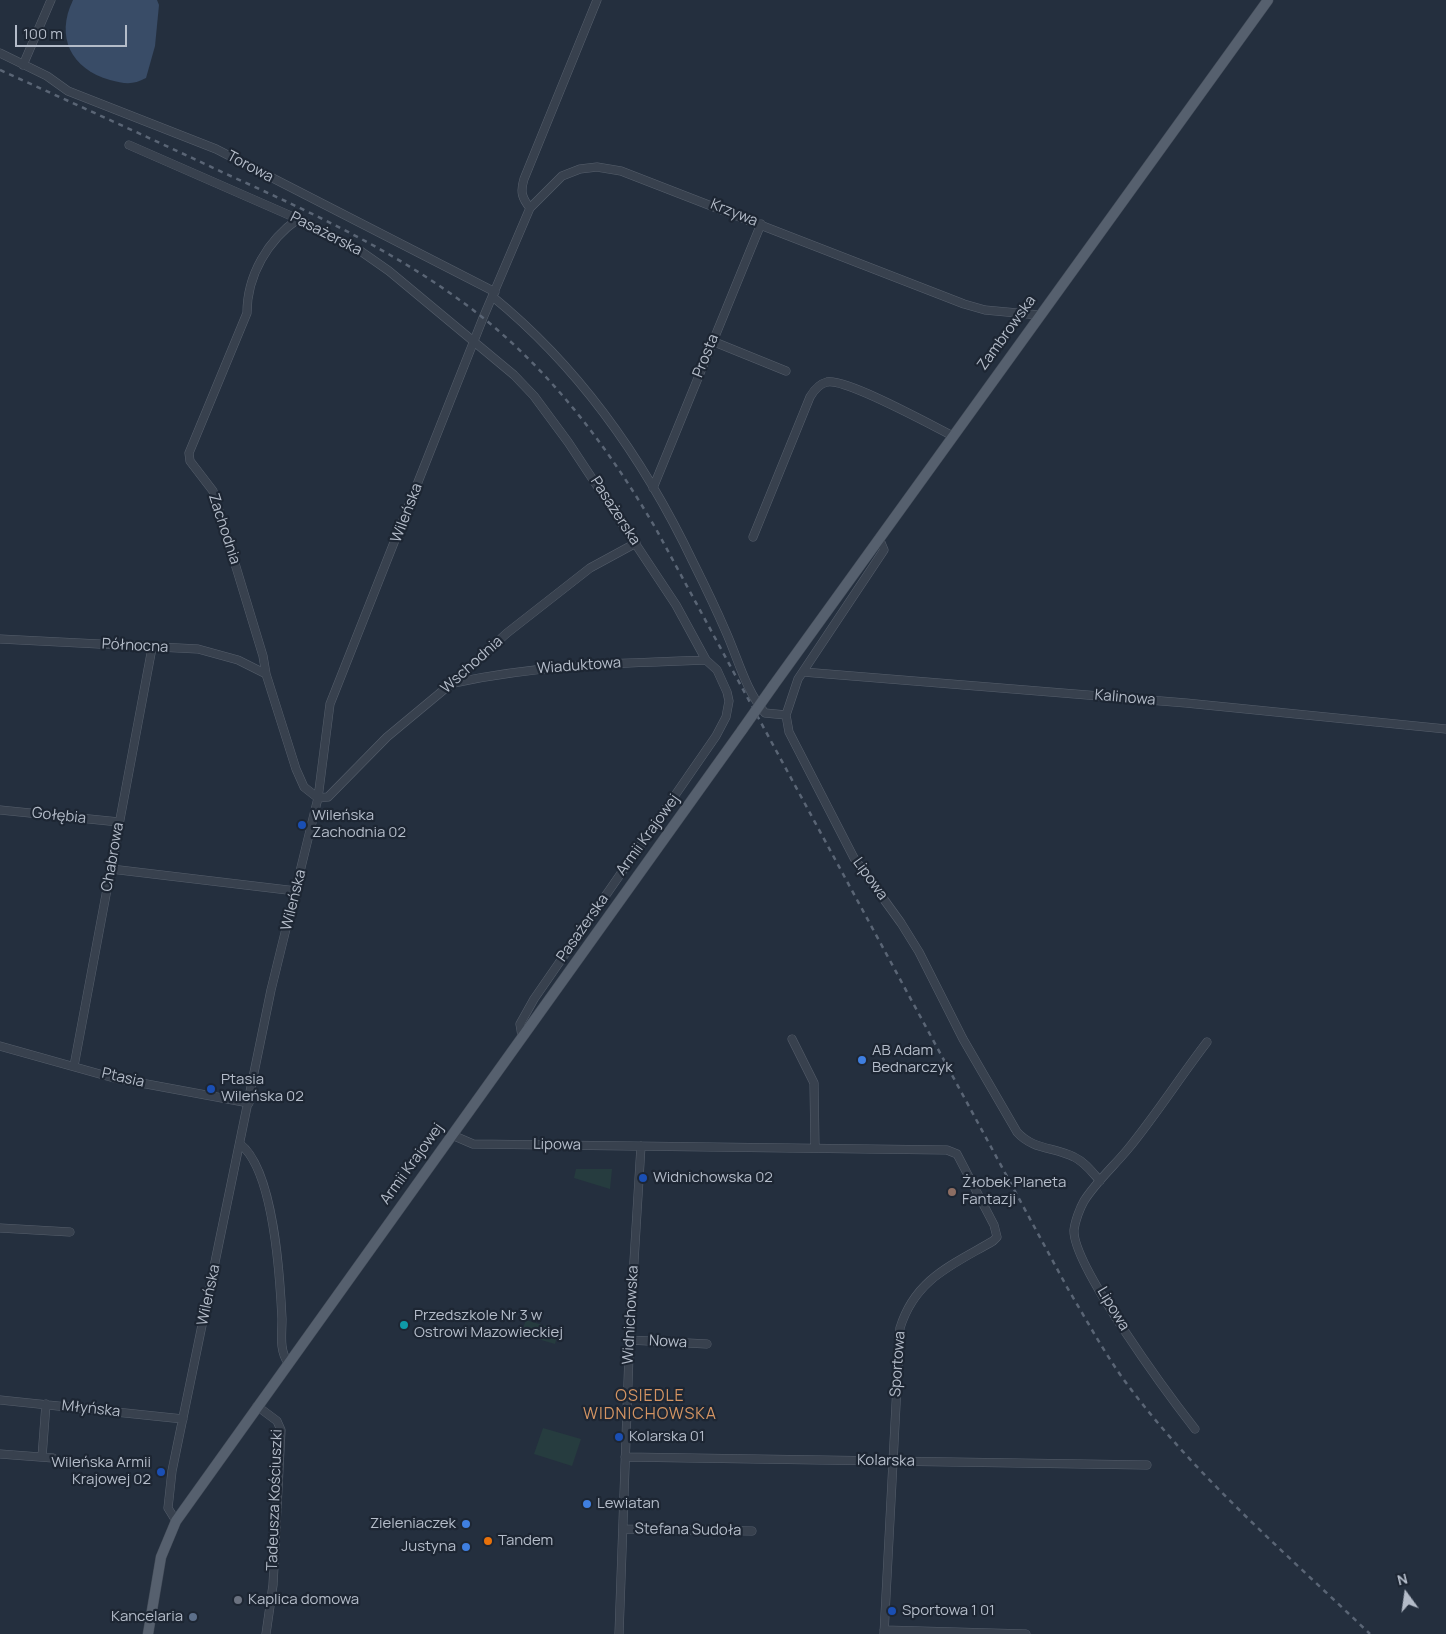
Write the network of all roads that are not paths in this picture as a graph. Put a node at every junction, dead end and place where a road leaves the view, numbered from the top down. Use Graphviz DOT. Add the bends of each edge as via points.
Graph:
graph roads {
  1 [pos="50,0"];
  2 [pos="597,0"];
  3 [pos="1268,0"];
  4 [pos="0,53"];
  5 [pos="23,64"];
  6 [pos="129,145"];
  7 [pos="530,208"];
  8 [pos="298,219"];
  9 [pos="760,224"];
  10 [pos="494,294"];
  11 [pos="1040,315"];
  12 [pos="712,341"];
  13 [pos="473,343"];
  14 [pos="786,371"];
  15 [pos="952,436"];
  16 [pos="653,488"];
  17 [pos="753,537"];
  18 [pos="879,538"];
  19 [pos="636,543"];
  20 [pos="0,639"];
  21 [pos="152,648"];
  22 [pos="706,660"];
  23 [pos="803,672"];
  24 [pos="266,674"];
  25 [pos="452,683"];
  26 [pos="774,686"];
  27 [pos="786,715"];
  28 [pos="1446,729"];
  29 [pos="318,798"];
  30 [pos="0,810"];
  31 [pos="119,822"];
  32 [pos="111,869"];
  33 [pos="296,891"];
  34 [pos="522,1036"];
  35 [pos="792,1039"];
  36 [pos="1207,1042"];
  37 [pos="0,1046"];
  38 [pos="74,1066"];
  39 [pos="249,1103"];
  40 [pos="452,1135"];
  41 [pos="240,1144"];
  42 [pos="641,1146"];
  43 [pos="815,1148"];
  44 [pos="953,1151"];
  45 [pos="1100,1181"];
  46 [pos="0,1228"];
  47 [pos="70,1232"];
  48 [pos="629,1340"];
  49 [pos="708,1344"];
  50 [pos="288,1363"];
  51 [pos="0,1400"];
  52 [pos="46,1404"];
  53 [pos="258,1406"];
  54 [pos="183,1419"];
  55 [pos="1195,1429"];
  56 [pos="0,1454"];
  57 [pos="42,1457"];
  58 [pos="624,1457"];
  59 [pos="53,1458"];
  60 [pos="893,1461"];
  61 [pos="1147,1465"];
  62 [pos="176,1522"];
  63 [pos="623,1529"];
  64 [pos="752,1531"];
  65 [pos="884,1632"];
  66 [pos="956,1633"];
  67 [pos="148,1634"];
  68 [pos="266,1634"];
  69 [pos="619,1634"];
  70 [pos="1026,1634"];
  1 -- 5 [label="street"];
  2 -- 7 [label="street" via="521,188 523,199"];
  3 -- 11 [label="main road, Zambrowska"];
  4 -- 5 [label="street, Torowa"];
  5 -- 10 [label="street, Torowa" via="68,91 216,149"];
  6 -- 8 [label="street, Pasażerska"];
  7 -- 9 [label="street, Krzywa" via="562,176 597,167 643,178"];
  7 -- 10 [label="street, Krzywa"];
  8 -- 13 [label="street, Pasażerska" via="360,250"];
  8 -- 24 [label="street, Zachodnia" via="270,244 258,267 247,298 247,313 189,453 190,462 213,491 264,656"];
  9 -- 11 [label="street, Krzywa" via="964,304 985,310"];
  9 -- 12 [label="street, Prosta"];
  10 -- 13 [label="street, Wileńska"];
  10 -- 16 [label="street, Torowa" via="595,400"];
  11 -- 15 [label="main road, Zambrowska"];
  12 -- 14 [label="street"];
  12 -- 16 [label="street, Prosta"];
  13 -- 19 [label="street, Pasażerska" via="534,396"];
  13 -- 29 [label="street, Wileńska" via="330,704"];
  15 -- 17 [label="street" via="892,404 842,384 828,382 819,386 810,397"];
  15 -- 18 [label="main road, Zambrowska"];
  16 -- 27 [label="street, Torowa" via="694,563 756,703 765,713"];
  18 -- 23 [label="street" via="884,550"];
  18 -- 26 [label="main road, Zambrowska"];
  19 -- 22 [label="street, Pasażerska" via="676,604"];
  19 -- 25 [label="street, Wschodnia" via="590,568 508,633"];
  20 -- 21 [label="street, Północna"];
  21 -- 24 [label="street, Północna" via="198,649 238,660"];
  21 -- 31 [label="street, Chabrowa"];
  22 -- 25 [label="street, Wiaduktowa" via="577,664"];
  22 -- 34 [label="street, Pasażerska" via="717,670 727,692 726,717 691,774 534,999 520,1024"];
  23 -- 27 [label="street"];
  23 -- 28 [label="street, Kalinowa" via="1186,703"];
  24 -- 29 [label="street, Zachodnia" via="296,770 304,787"];
  25 -- 29 [label="street, Wschodnia" via="387,736 328,797"];
  26 -- 34 [label="main road, Armii Krajowej, bridge"];
  27 -- 45 [label="street, Lipowa" via="794,741 854,858 919,952 963,1039 1017,1132 1026,1142 1075,1157"];
  29 -- 33 [label="street, Wileńska"];
  30 -- 31 [label="street, Gołębia"];
  31 -- 32 [label="street, Chabrowa"];
  32 -- 33 [label="street"];
  32 -- 38 [label="street, Chabrowa"];
  33 -- 39 [label="street, Wileńska" via="271,990"];
  34 -- 40 [label="main road, Armii Krajowej"];
  35 -- 43 [label="street" via="814,1083"];
  36 -- 45 [label="street, Lipowa" via="1129,1148"];
  37 -- 38 [label="street, Ptasia"];
  38 -- 39 [label="street, Ptasia" via="114,1078"];
  39 -- 41 [label="street, Wileńska"];
  40 -- 42 [label="street, Lipowa" via="473,1144"];
  40 -- 50 [label="main road, Armii Krajowej"];
  41 -- 50 [label="street" via="251,1154 270,1203 282,1319 282,1352"];
  41 -- 54 [label="street, Wileńska"];
  42 -- 43 [label="street, Lipowa"];
  42 -- 48 [label="street, Widnichowska"];
  43 -- 44 [label="street, Lipowa"];
  44 -- 60 [label="street, Sportowa" via="994,1225 997,1237 935,1275 922,1286 906,1310 898,1341"];
  45 -- 55 [label="street, Lipowa" via="1084,1201 1077,1218 1074,1230 1076,1243 1092,1276 1152,1373"];
  46 -- 47 [label="street"];
  48 -- 49 [label="street, Nowa"];
  48 -- 58 [label="street, Widnichowska"];
  50 -- 53 [label="main road, Armii Krajowej"];
  51 -- 52 [label="street, Młyńska"];
  52 -- 54 [label="street, Młyńska"];
  52 -- 57 [label="street"];
  53 -- 62 [label="main road, Armii Krajowej"];
  53 -- 68 [label="street, Tadeusza Kościuszki" via="277,1421 281,1430 273,1585"];
  54 -- 62 [label="street, Wileńska" via="167,1501"];
  56 -- 57 [label="street"];
  57 -- 59 [label="street"];
  58 -- 60 [label="street, Kolarska"];
  58 -- 63 [label="street, Widnichowska"];
  60 -- 61 [label="street, Kolarska"];
  60 -- 65 [label="street, Sportowa"];
  62 -- 67 [label="main road, Armii Krajowej" via="161,1557"];
  63 -- 64 [label="street, Stefana Sudoła"];
  63 -- 69 [label="street, Widnichowska"];
  65 -- 66 [label="street"];
  66 -- 70 [label="street"];
}
